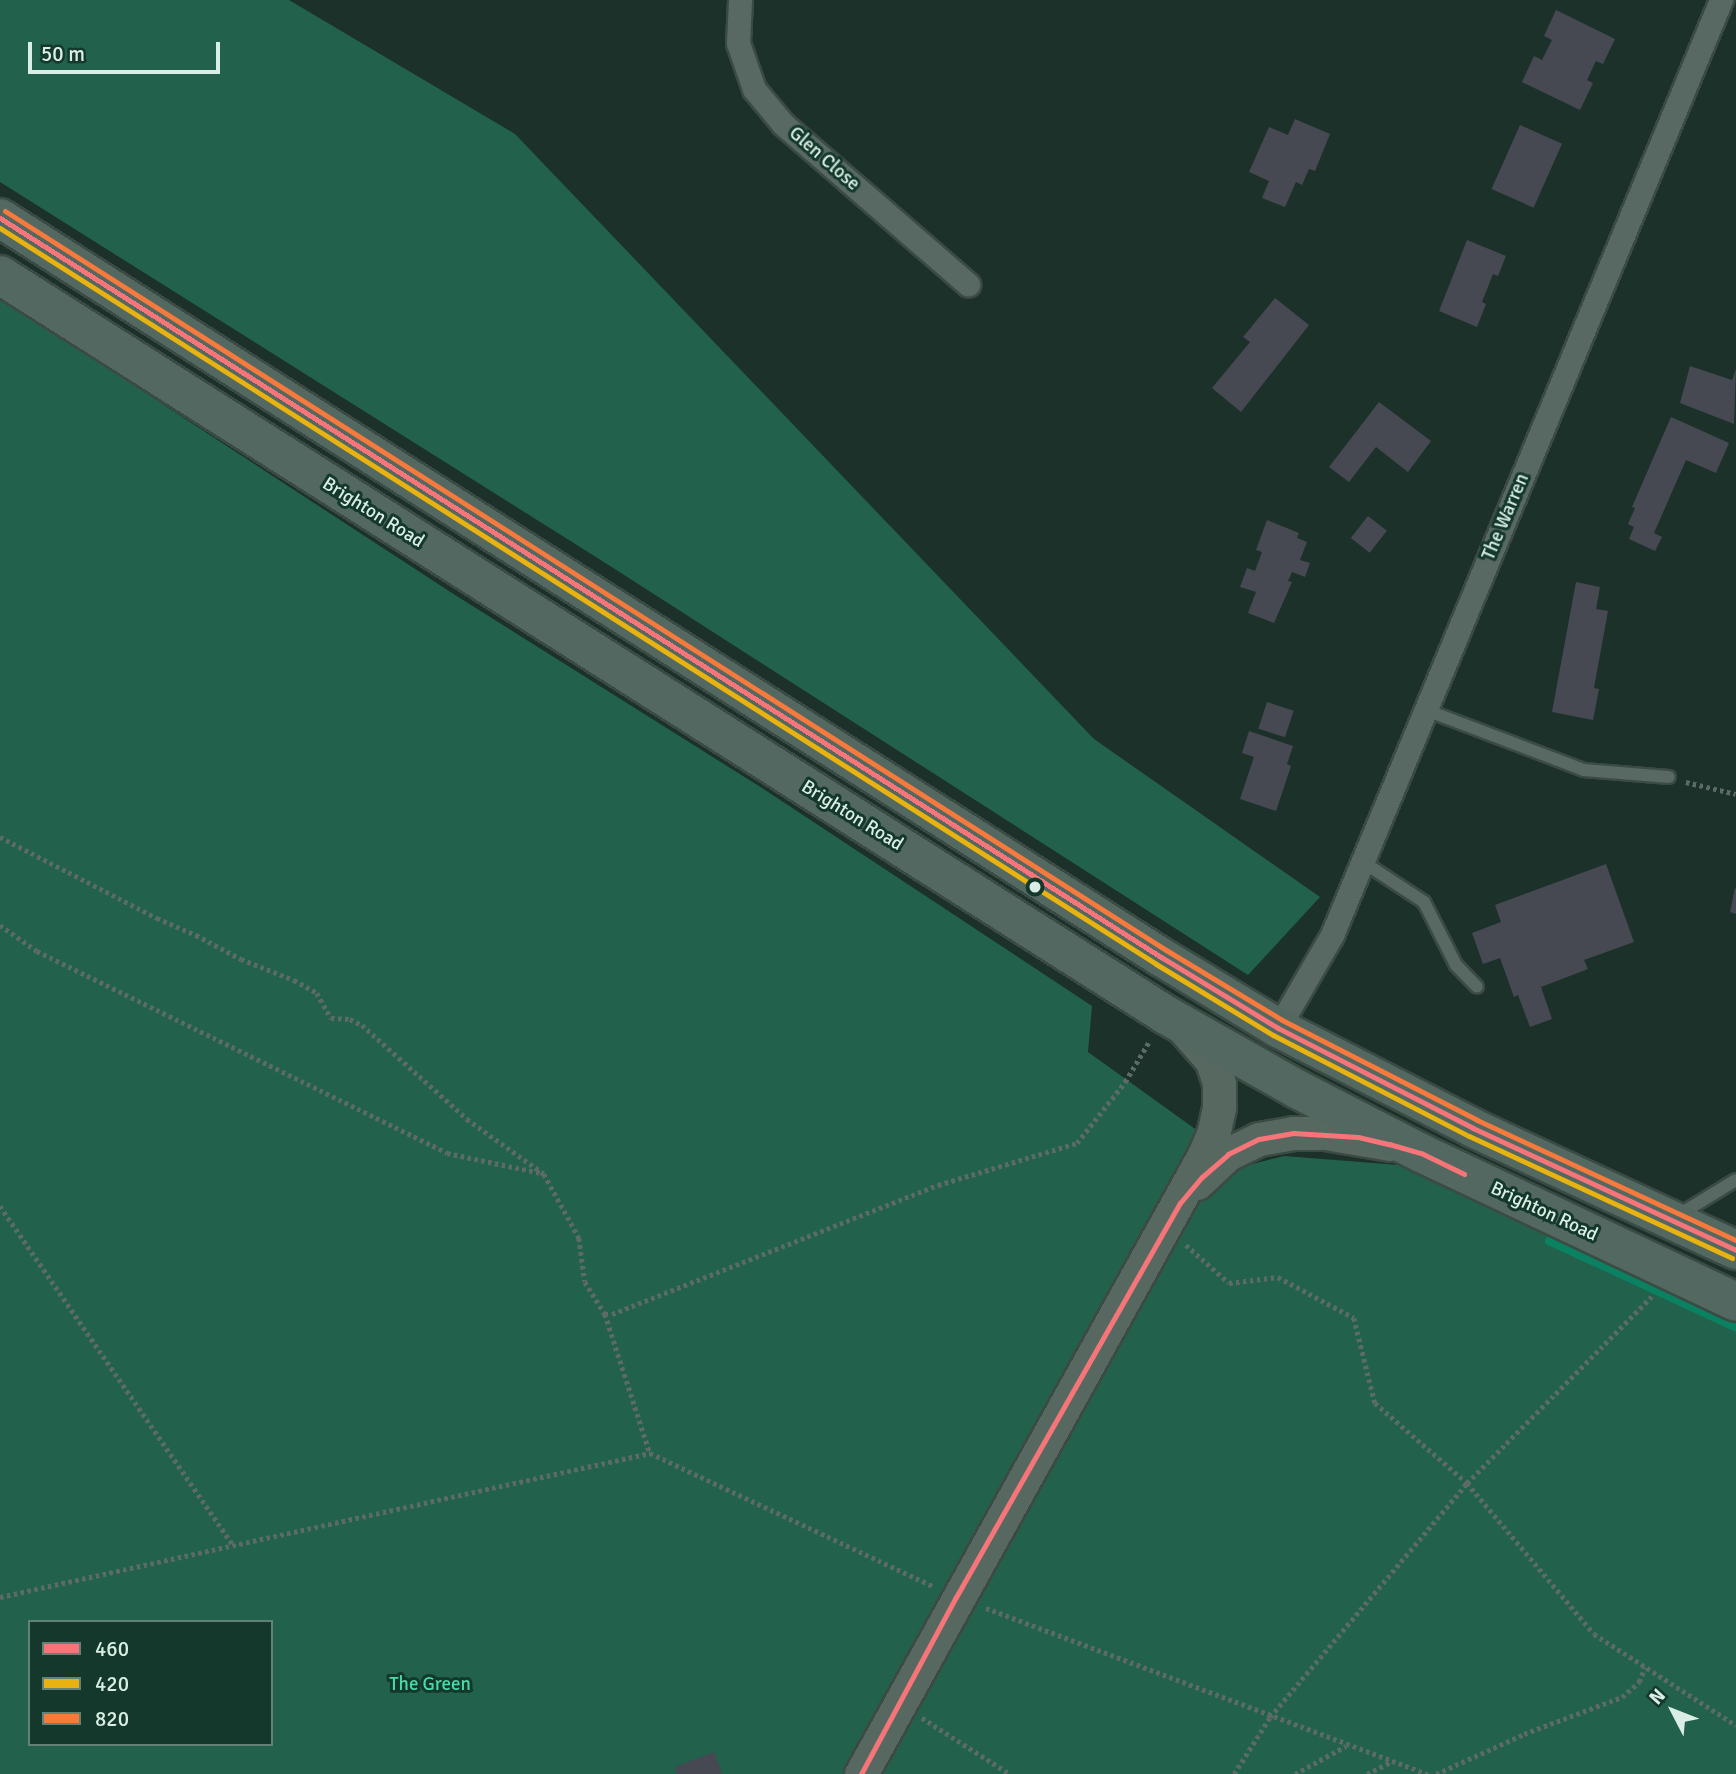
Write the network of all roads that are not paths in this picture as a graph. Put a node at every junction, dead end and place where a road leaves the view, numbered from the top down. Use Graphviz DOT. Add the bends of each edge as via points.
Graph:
graph roads {
  1 [pos="740,0"];
  2 [pos="1721,0"];
  3 [pos="0,218"];
  4 [pos="0,275"];
  5 [pos="968,284"];
  6 [pos="1426,710"];
  7 [pos="1669,778"];
  8 [pos="1363,862"];
  9 [pos="1477,987"];
  10 [pos="1171,1018"];
  11 [pos="1278,1028"];
  12 [pos="1421,1153"];
  13 [pos="1736,1180"];
  14 [pos="1173,1215"];
  15 [pos="1671,1221"];
  16 [pos="1736,1250"];
  17 [pos="1736,1302"];
  18 [pos="861,1774"];
  1 -- 5 [label="street, Glen Close" via="738,43 761,98 783,124"];
  2 -- 6 [label="street, The Warren"];
  3 -- 11 [label="highway"];
  4 -- 10 [label="highway, Brighton Road"];
  6 -- 7 [label="lane" via="1584,771"];
  6 -- 8 [label="street, The Warren"];
  8 -- 9 [label="lane" via="1424,902 1456,965"];
  8 -- 11 [label="street, The Warren" via="1332,935"];
  10 -- 12 [label="highway, Brighton Road"];
  10 -- 14 [label="main road" via="1212,1061 1219,1083 1214,1131"];
  11 -- 15 [label="highway" via="1473,1128"];
  12 -- 14 [label="main road" via="1325,1133 1259,1139 1228,1154 1202,1177"];
  12 -- 17 [label="highway, Brighton Road"];
  13 -- 15 [label="lane"];
  14 -- 18 [label="main road"];
  15 -- 16 [label="highway"];
}
